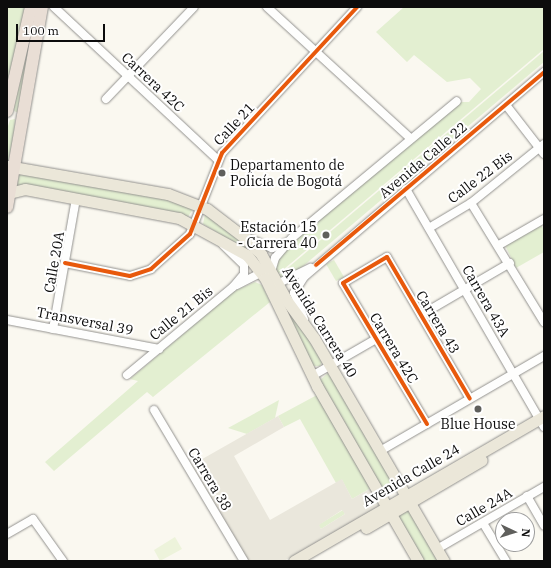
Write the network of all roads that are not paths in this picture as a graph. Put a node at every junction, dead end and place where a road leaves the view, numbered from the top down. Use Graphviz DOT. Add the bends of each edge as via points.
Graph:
graph roads {
  1 [pos="31,7"];
  2 [pos="42,7"];
  3 [pos="54,7"];
  4 [pos="194,7"];
  5 [pos="267,7"];
  6 [pos="357,7"];
  7 [pos="314,52"];
  8 [pos="544,72"];
  9 [pos="128,77"];
  10 [pos="106,99"];
  11 [pos="457,101"];
  12 [pos="506,105"];
  13 [pos="7,112"];
  14 [pos="23,116"];
  15 [pos="410,138"];
  16 [pos="542,149"];
  17 [pos="217,159"];
  18 [pos="11,166"];
  19 [pos="406,189"];
  20 [pos="9,193"];
  21 [pos="76,199"];
  22 [pos="471,203"];
  23 [pos="7,206"];
  24 [pos="202,206"];
  25 [pos="544,220"];
  26 [pos="197,226"];
  27 [pos="429,228"];
  28 [pos="241,234"];
  29 [pos="292,238"];
  30 [pos="499,244"];
  31 [pos="65,263"];
  32 [pos="510,263"];
  33 [pos="316,265"];
  34 [pos="267,272"];
  35 [pos="343,283"];
  36 [pos="278,284"];
  37 [pos="233,288"];
  38 [pos="464,289"];
  39 [pos="421,315"];
  40 [pos="7,320"];
  41 [pos="544,322"];
  42 [pos="53,329"];
  43 [pos="310,331"];
  44 [pos="376,339"];
  45 [pos="159,349"];
  46 [pos="544,356"];
  47 [pos="330,365"];
  48 [pos="513,374"];
  49 [pos="127,375"];
  50 [pos="312,376"];
  51 [pos="470,399"];
  52 [pos="154,410"];
  53 [pos="543,422"];
  54 [pos="426,424"];
  55 [pos="380,451"];
  56 [pos="544,487"];
  57 [pos="528,496"];
  58 [pos="408,499"];
  59 [pos="389,510"];
  60 [pos="482,523"];
  61 [pos="544,525"];
  62 [pos="7,534"];
  63 [pos="437,549"];
  64 [pos="63,561"];
  65 [pos="244,561"];
  66 [pos="294,561"];
  67 [pos="308,561"];
  68 [pos="418,561"];
  69 [pos="444,561"];
  70 [pos="506,561"];
  1 -- 13 [label="highway"];
  2 -- 14 [label="highway"];
  3 -- 9 [label="street, Carrera 42C"];
  4 -- 9 [label="street"];
  5 -- 7 [label="street"];
  6 -- 7 [label="street, Calle 21"];
  7 -- 15 [label="street"];
  7 -- 17 [label="street, Calle 21"];
  8 -- 12 [label="street, Avenida Calle 22"];
  9 -- 10 [label="street"];
  9 -- 17 [label="street, Carrera 42C"];
  11 -- 15 [label="street, Avenida Calle 22"];
  12 -- 16 [label="street"];
  12 -- 19 [label="street, Avenida Calle 22"];
  13 -- 14 [label="highway"];
  14 -- 18 [label="highway"];
  15 -- 29 [label="street, Avenida Calle 22"];
  16 -- 22 [label="street, Calle 22 Bis"];
  17 -- 24 [label="street, Calle 21"];
  18 -- 20 [label="highway"];
  18 -- 24 [label="main road, Avenida Carrera 40" via="156,191"];
  19 -- 27 [label="street, Carrera 43A"];
  19 -- 33 [label="street, Avenida Calle 22"];
  20 -- 21 [label="main road, Avenida Carrera 40" via="25,189"];
  20 -- 23 [label="highway"];
  21 -- 26 [label="main road, Avenida Carrera 40" via="153,212"];
  21 -- 31 [label="street, Calle 20A"];
  22 -- 27 [label="street, Calle 22 Bis"];
  22 -- 30 [label="street"];
  24 -- 26 [label="street, Calle 21"];
  24 -- 28 [label="main road, Avenida Carrera 40"];
  25 -- 30 [label="street"];
  26 -- 31 [label="street, Calle 21" via="151,269 130,276"];
  26 -- 34 [label="main road, Avenida Carrera 40" via="239,249"];
  26 -- 37 [label="street, Calle 21 Bis" via="244,264 245,273"];
  27 -- 38 [label="street, Carrera 43A"];
  28 -- 29 [label="street, Avenida Calle 22" via="272,248"];
  28 -- 34 [label="main road, Avenida Carrera 40" via="256,248"];
  29 -- 34 [label="street, Avenida Calle 22"];
  30 -- 32 [label="street"];
  31 -- 42 [label="street, Calle 20A"];
  32 -- 38 [label="street"];
  32 -- 41 [label="street"];
  33 -- 36 [label="street, Avenida Calle 22"];
  33 -- 43 [label="street, Avenida Calle 22" via="294,291"];
  34 -- 36 [label="main road, Avenida Carrera 40"];
  34 -- 37 [label="street, Calle 21 Bis"];
  34 -- 50 [label="main road, Avenida Carrera 40"];
  35 -- 39 [label="street, Carrera 43" via="387,257"];
  35 -- 44 [label="street, Carrera 42C"];
  36 -- 43 [label="main road, Avenida Carrera 40"];
  37 -- 45 [label="street, Calle 21 Bis"];
  38 -- 39 [label="street"];
  38 -- 48 [label="street, Carrera 43A"];
  39 -- 51 [label="street, Carrera 43"];
  40 -- 42 [label="street, Transversal 39"];
  42 -- 45 [label="street, Transversal 39"];
  43 -- 47 [label="main road, Avenida Carrera 40"];
  44 -- 47 [label="street"];
  44 -- 54 [label="street, Carrera 42C"];
  45 -- 49 [label="street, Calle 21 Bis"];
  46 -- 48 [label="street"];
  47 -- 50 [label="street"];
  47 -- 55 [label="main road, Avenida Carrera 40"];
  48 -- 51 [label="street"];
  48 -- 53 [label="street, Carrera 43A"];
  50 -- 59 [label="main road, Avenida Carrera 40"];
  51 -- 54 [label="street"];
  52 -- 65 [label="street, Carrera 38"];
  53 -- 58 [label="main road, Avenida Calle 24"];
  54 -- 55 [label="street"];
  55 -- 58 [label="main road, Avenida Carrera 40"];
  56 -- 57 [label="street, Calle 24A"];
  57 -- 60 [label="street, Calle 24A"];
  57 -- 61 [label="street"];
  58 -- 59 [label="main road, Avenida Calle 24"];
  58 -- 63 [label="main road, Avenida Carrera 40"];
  59 -- 66 [label="main road, Avenida Calle 24"];
  59 -- 67 [label="main road, Avenida Calle 24"];
  59 -- 68 [label="main road, Avenida Carrera 40"];
  60 -- 63 [label="street, Calle 24A"];
  60 -- 70 [label="street"];
  62 -- 64 [label="street" via="29,518 34,521"];
  63 -- 69 [label="main road, Avenida Carrera 40"];
}
